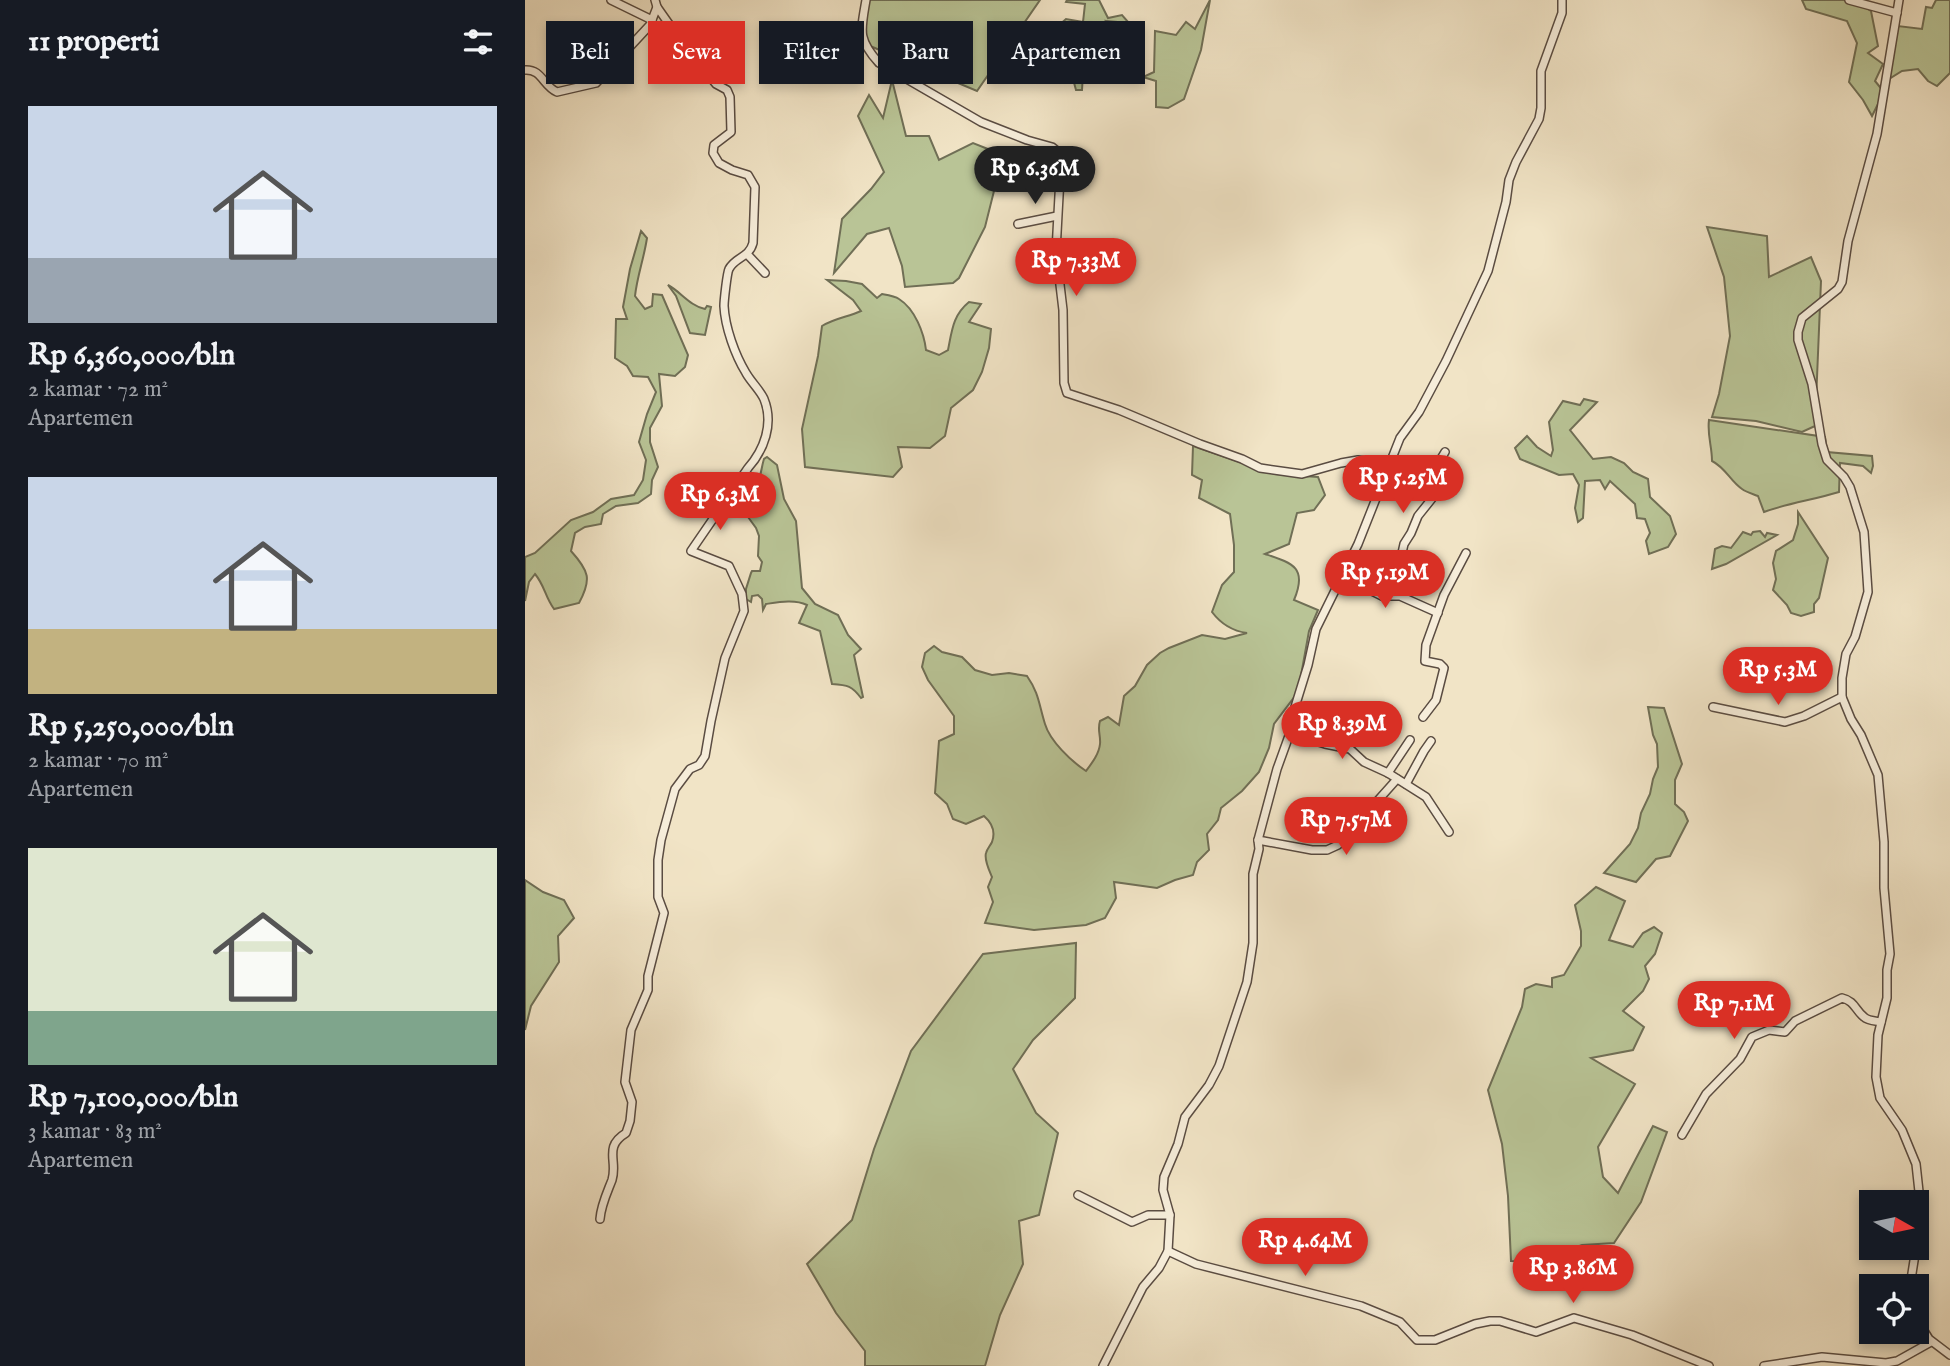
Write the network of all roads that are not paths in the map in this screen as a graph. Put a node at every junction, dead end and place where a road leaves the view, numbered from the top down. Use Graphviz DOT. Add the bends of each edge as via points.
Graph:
graph roads {
  1 [pos="611,0"];
  2 [pos="866,0"];
  3 [pos="1562,0"];
  4 [pos="1849,0"];
  5 [pos="1899,0"];
  6 [pos="656,3"];
  7 [pos="1897,13"];
  8 [pos="652,20"];
  9 [pos="525,70"];
  10 [pos="1057,216"];
  11 [pos="1018,224"];
  12 [pos="747,254"];
  13 [pos="765,274"];
  14 [pos="1445,452"];
  15 [pos="1390,463"];
  16 [pos="1466,553"];
  17 [pos="1342,576"];
  18 [pos="1388,596"];
  19 [pos="1438,613"];
  20 [pos="1842,697"];
  21 [pos="1713,707"];
  22 [pos="1423,717"];
  23 [pos="1290,733"];
  24 [pos="1411,740"];
  25 [pos="1431,741"];
  26 [pos="1388,773"];
  27 [pos="1397,779"];
  28 [pos="1406,784"];
  29 [pos="1449,832"];
  30 [pos="1258,840"];
  31 [pos="1881,1022"];
  32 [pos="1682,1135"];
  33 [pos="1919,1190"];
  34 [pos="1078,1195"];
  35 [pos="1170,1215"];
  36 [pos="600,1219"];
  37 [pos="1168,1251"];
  38 [pos="1929,1339"];
  39 [pos="1931,1342"];
  40 [pos="1950,1355"];
  41 [pos="1103,1366"];
  42 [pos="1706,1366"];
  43 [pos="1764,1366"];
  1 -- 8 [label="street"];
  2 -- 10 [label="street" via="863,43 879,63 981,122 1057,152 1061,159"];
  3 -- 15 [label="street" via="1562,13 1541,71 1539,119 1509,180 1488,271 1446,362"];
  4 -- 7 [label="street"];
  5 -- 7 [label="street"];
  6 -- 8 [label="street"];
  6 -- 12 [label="street" via="691,54 730,97 731,132 713,145 713,153 719,163 748,175 755,187 753,243"];
  7 -- 20 [label="street" via="1877,134 1850,232 1842,282 1802,318 1798,332 1827,460 1850,487 1864,532 1867,592 1846,654"];
  8 -- 9 [label="street" via="594,84 557,92 537,72"];
  10 -- 11 [label="street"];
  10 -- 15 [label="street" via="1067,393 1260,468 1302,474 1358,460"];
  12 -- 13 [label="street"];
  12 -- 36 [label="street" via="728,271 725,314 737,355 763,397 768,416 766,439 691,551 729,566 744,611 725,658 705,756 675,789 661,840 658,897 664,913 648,990 631,1030 625,1082 632,1102 631,1121 613,1148 613,1177"];
  14 -- 18 [label="street" via="1435,469 1439,482 1435,494 1404,544"];
  15 -- 17 [label="street"];
  16 -- 19 [label="street"];
  17 -- 18 [label="street"];
  17 -- 23 [label="street" via="1316,629"];
  18 -- 19 [label="street" via="1400,596"];
  19 -- 22 [label="street" via="1425,659 1444,668 1436,700"];
  20 -- 21 [label="street" via="1785,722"];
  20 -- 31 [label="street" via="1878,775 1890,954"];
  23 -- 26 [label="street" via="1350,749"];
  23 -- 30 [label="street"];
  24 -- 26 [label="street"];
  25 -- 28 [label="street"];
  26 -- 27 [label="street"];
  27 -- 28 [label="street"];
  27 -- 30 [label="street" via="1338,845 1327,850"];
  28 -- 29 [label="street" via="1427,798"];
  30 -- 35 [label="street" via="1247,982 1219,1066 1185,1117 1164,1177"];
  31 -- 32 [label="street" via="1864,1017 1842,998 1795,1021 1785,1032 1755,1035 1740,1059 1706,1094"];
  31 -- 33 [label="street" via="1877,1090 1902,1130 1916,1164"];
  34 -- 35 [label="street" via="1131,1221 1148,1214"];
  35 -- 37 [label="street"];
  37 -- 41 [label="street" via="1143,1287"];
  37 -- 42 [label="street" via="1196,1264 1361,1306 1400,1322 1417,1340 1435,1340 1490,1321 1536,1332 1574,1318 1632,1335"];
  38 -- 39 [label="street"];
  39 -- 40 [label="street"];
  39 -- 43 [label="street" via="1893,1362 1827,1357"];
}
